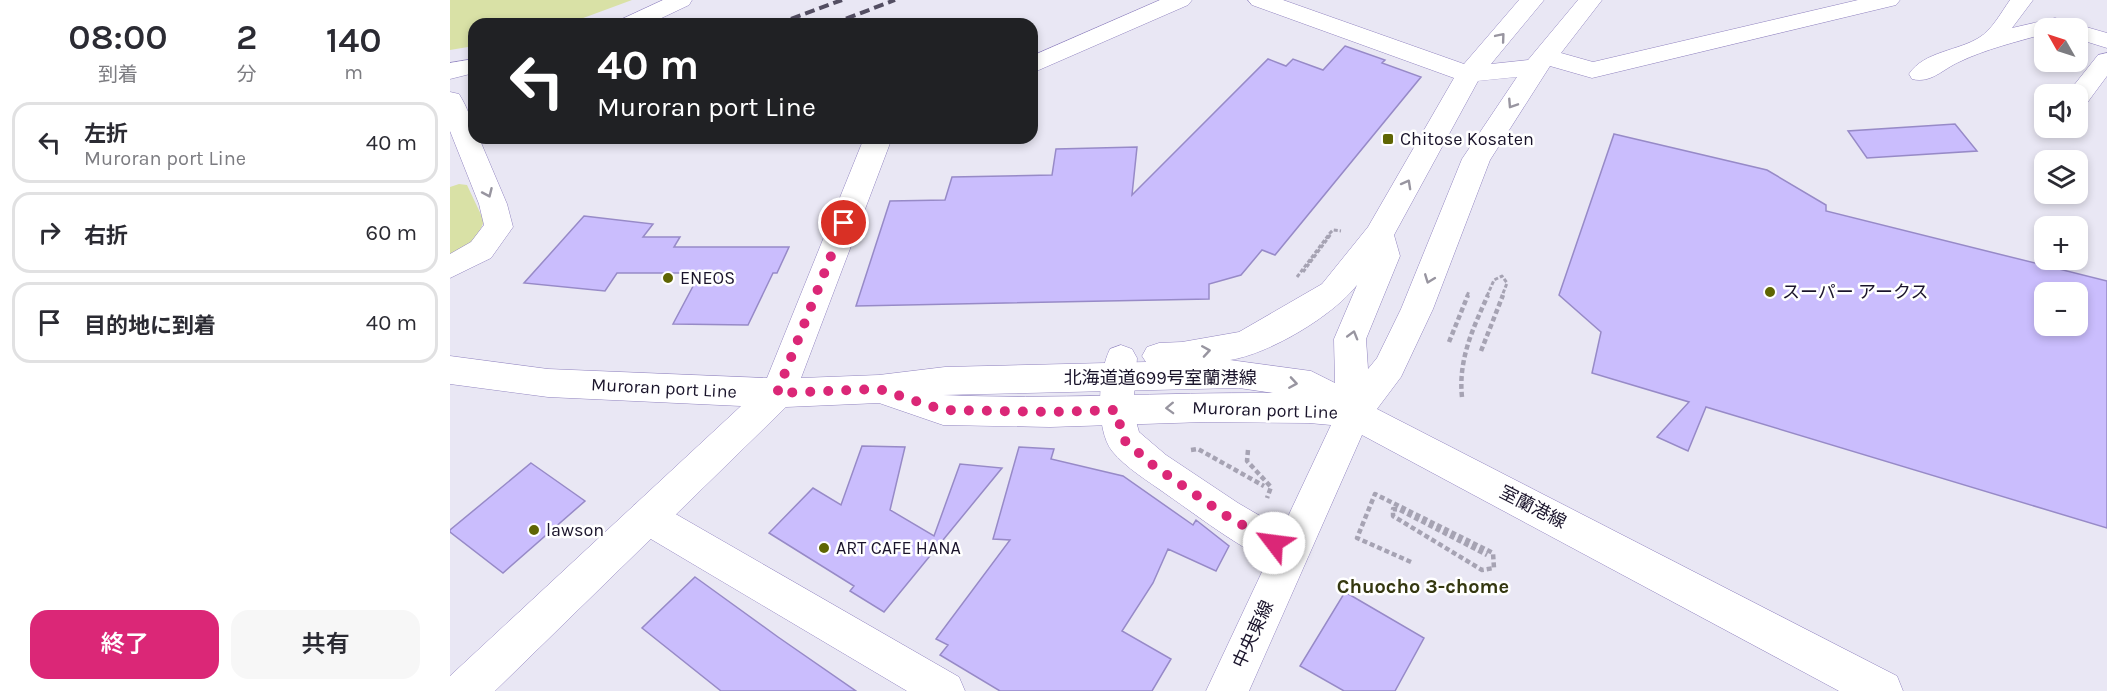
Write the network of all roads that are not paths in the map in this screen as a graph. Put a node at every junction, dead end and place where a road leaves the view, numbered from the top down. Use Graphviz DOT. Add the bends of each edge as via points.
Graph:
graph roads {
  1 [pos="681,0"];
  2 [pos="700,0"];
  3 [pos="1180,0"];
  4 [pos="1260,0"];
  5 [pos="1532,0"];
  6 [pos="1590,0"];
  7 [pos="1888,0"];
  8 [pos="2022,0"];
  9 [pos="643,18"];
  10 [pos="669,18"];
  11 [pos="2034,29"];
  12 [pos="2088,35"];
  13 [pos="2107,41"];
  14 [pos="1990,42"];
  15 [pos="2107,60"];
  16 [pos="1541,61"];
  17 [pos="1038,62"];
  18 [pos="468,67"];
  19 [pos="450,71"];
  20 [pos="1470,74"];
  21 [pos="1921,74"];
  22 [pos="2088,84"];
  23 [pos="468,94"];
  24 [pos="450,99"];
  25 [pos="876,144"];
  26 [pos="476,164"];
  27 [pos="450,174"];
  28 [pos="1379,235"];
  29 [pos="450,267"];
  30 [pos="1120,367"];
  31 [pos="450,370"];
  32 [pos="879,389"];
  33 [pos="777,393"];
  34 [pos="1116,410"];
  35 [pos="1354,414"];
  36 [pos="647,517"];
  37 [pos="1290,553"];
  38 [pos="1838,680"];
  39 [pos="465,691"];
  40 [pos="945,691"];
  41 [pos="1227,691"];
  42 [pos="1882,691"];
  1 -- 9 [label="street"];
  2 -- 10 [label="street"];
  3 -- 17 [label="main road"];
  4 -- 20 [label="main road"];
  20 -- 5 [label="main road, one-way"];
  6 -- 16 [label="main road, Muroran port Line"];
  7 -- 16 [label="main road" via="1592,70"];
  8 -- 14 [label="street"];
  11 -- 14 [label="street"];
  12 -- 13 [label="street"];
  14 -- 21 [label="street" via="1950,57"];
  15 -- 22 [label="street"];
  16 -- 20 [label="main road"];
  16 -- 35 [label="main road, Muroran port Line, one-way" via="1476,159 1417,309 1394,357"];
  18 -- 19 [label="street"];
  28 -- 20 [label="main road, one-way"];
  23 -- 24 [label="street"];
  24 -- 26 [label="street"];
  25 -- 33 [label="main road"];
  26 -- 27 [label="street"];
  26 -- 29 [label="street, one-way" via="499,227 481,250"];
  30 -- 28 [label="main road, one-way" via="1243,345 1262,337 1333,293"];
  35 -- 28 [label="main road, one-way" via="1350,339 1385,256"];
  30 -- 32 [label="main road, 北海道道699号室蘭港線"];
  30 -- 34 [label="street"];
  30 -- 35 [label="main road, 北海道道699号室蘭港線, one-way" via="1239,374 1311,385"];
  31 -- 33 [label="main road, Muroran port Line" via="548,383"];
  32 -- 33 [label="main road, Muroran port Line"];
  32 -- 34 [label="main road, Muroran port Line" via="943,410"];
  33 -- 36 [label="main road"];
  35 -- 34 [label="main road, Muroran port Line, one-way" via="1298,408"];
  34 -- 37 [label="street" via="1124,440 1154,466 1225,515"];
  35 -- 37 [label="main road, 中央東線"];
  35 -- 38 [label="main road, 室蘭港線" via="1713,600"];
  36 -- 39 [label="main road"];
  36 -- 40 [label="street"];
  37 -- 41 [label="main road, 中央東線"];
  38 -- 42 [label="main road, 室蘭港線"];
}
